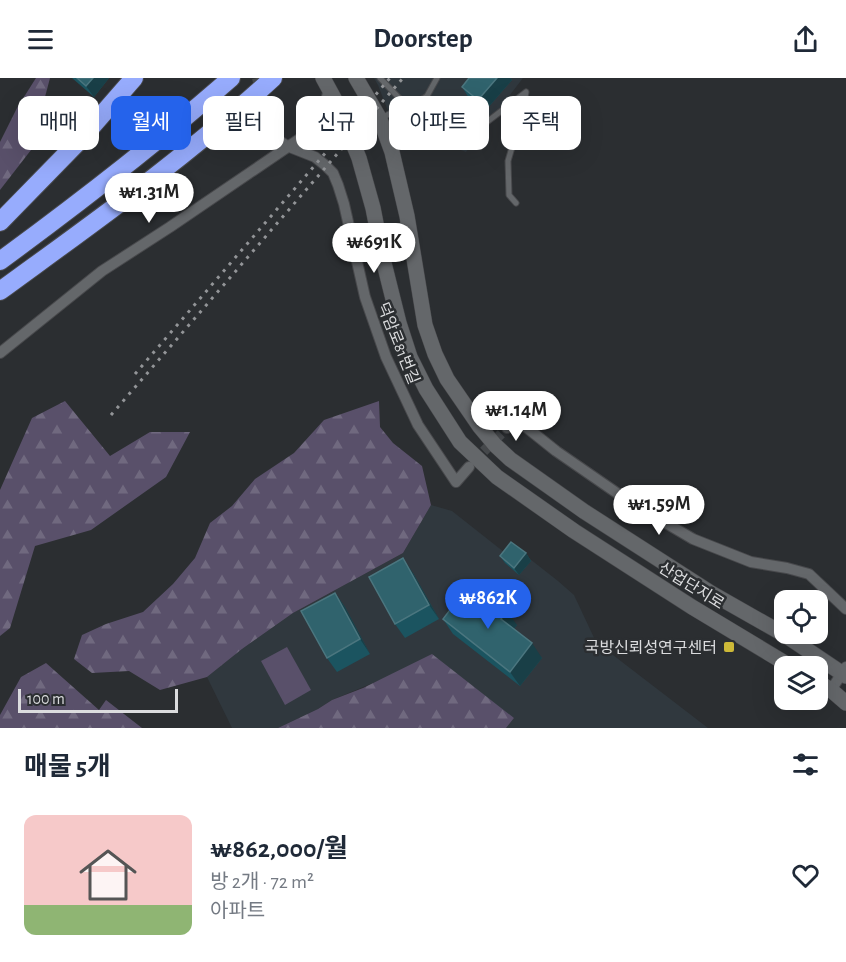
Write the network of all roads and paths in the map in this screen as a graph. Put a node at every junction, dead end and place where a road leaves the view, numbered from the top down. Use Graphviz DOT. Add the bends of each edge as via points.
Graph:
graph roads {
  1 [pos="134,78"];
  2 [pos="231,78"];
  3 [pos="273,78"];
  4 [pos="356,78"];
  5 [pos="380,78"];
  6 [pos="437,78"];
  7 [pos="397,96"];
  8 [pos="428,96"];
  9 [pos="389,114"];
  10 [pos="380,119"];
  11 [pos="489,120"];
  12 [pos="296,140"];
  13 [pos="284,144"];
  14 [pos="287,146"];
  15 [pos="356,150"];
  16 [pos="516,203"];
  17 [pos="0,222"];
  18 [pos="0,261"];
  19 [pos="0,291"];
  20 [pos="0,353"];
  21 [pos="507,428"];
  22 [pos="469,467"];
  23 [pos="825,590"];
  24 [pos="828,593"];
  25 [pos="846,609"];
  26 [pos="774,628"];
  27 [pos="801,644"];
  28 [pos="774,656"];
  29 [pos="845,672"];
  30 [pos="828,683"];
  31 [pos="828,689"];
  32 [pos="846,703"];
  1 -- 17 [label="highway"];
  2 -- 18 [label="highway" via="135,159"];
  3 -- 19 [label="highway" via="158,174"];
  4 -- 10 [label="main road, 산업단지로"];
  5 -- 7 [label="lane"];
  6 -- 8 [label="lane"];
  9 -- 10 [label="lane"];
  10 -- 26 [label="main road, 산업단지로" via="407,216 425,325 447,380 480,428 510,459 585,512 711,593"];
  11 -- 16 [label="lane" via="526,92 508,161 509,195"];
  12 -- 14 [label="street"];
  13 -- 14 [label="street, 덕암로81번길"];
  14 -- 20 [label="street" via="102,271"];
  14 -- 22 [label="street, 덕암로81번길" via="315,157 333,173 365,297 418,425 456,482"];
  15 -- 28 [label="main road, 산업단지로" via="410,357 460,442 497,477 574,531"];
  21 -- 23 [label="street" via="516,419 556,452 693,539 751,562 808,574"];
  24 -- 25 [label="street"];
  27 -- 29 [label="main road, 산업단지로"];
  29 -- 30 [label="street"];
  31 -- 32 [label="main road"];
}
